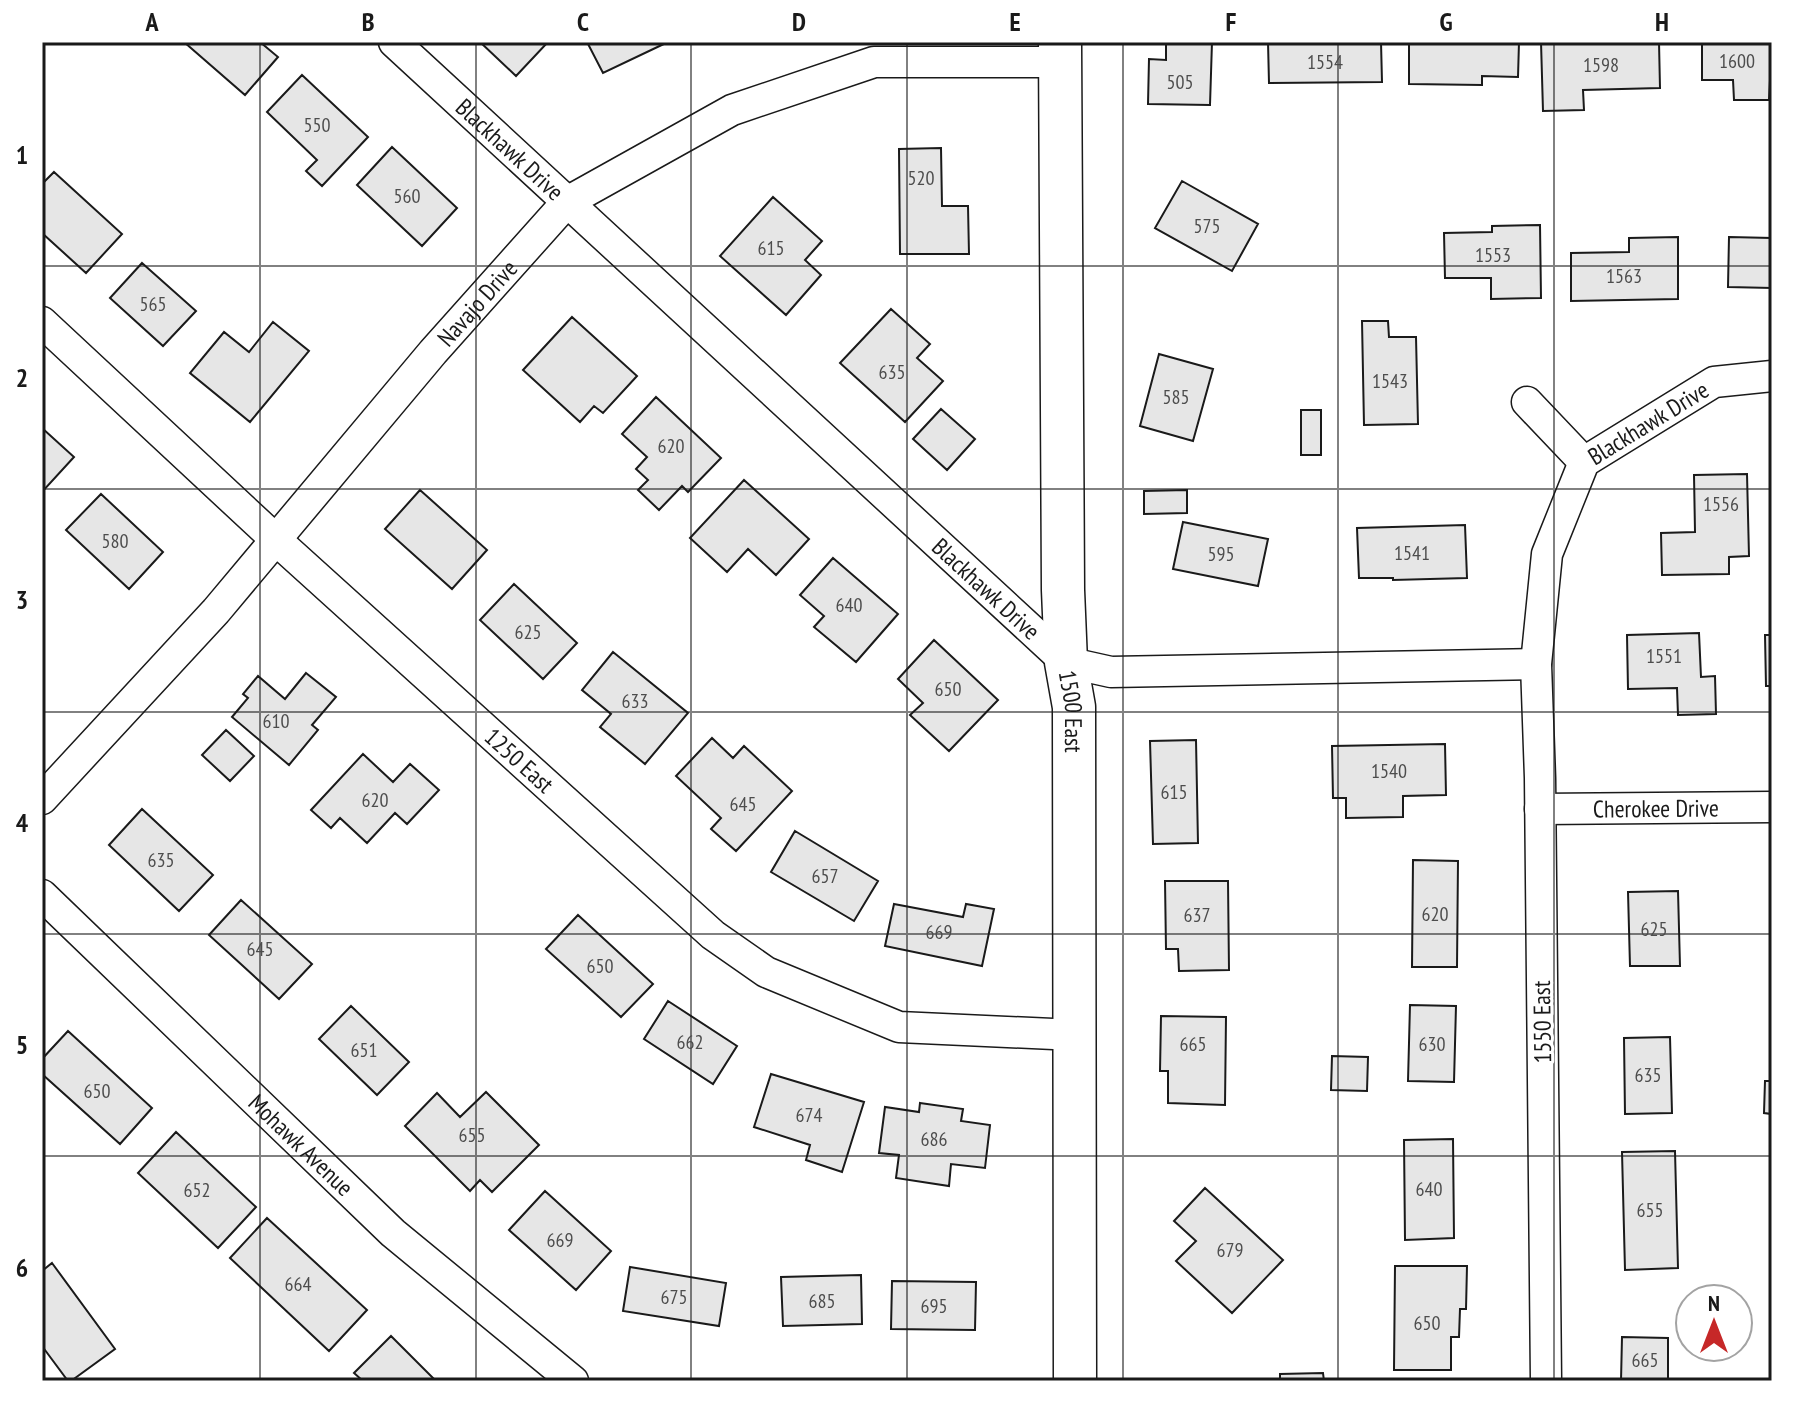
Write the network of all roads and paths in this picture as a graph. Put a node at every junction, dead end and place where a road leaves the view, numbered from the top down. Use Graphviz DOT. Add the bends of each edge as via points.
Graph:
graph roads {
  1 [pos="394,42"];
  2 [pos="1060,52"];
  3 [pos="567,202"];
  4 [pos="42,322"];
  5 [pos="1772,376"];
  6 [pos="1527,402"];
  7 [pos="1584,462"];
  8 [pos="275,539"];
  9 [pos="1066,662"];
  10 [pos="1536,664"];
  11 [pos="42,799"];
  12 [pos="1772,807"];
  13 [pos="1540,809"];
  14 [pos="42,895"];
  15 [pos="1075,1035"];
  16 [pos="573,1381"];
  17 [pos="1075,1381"];
  18 [pos="1546,1381"];
  1 -- 3 [label="street, Blackhawk Drive"];
  2 -- 3 [label="street, Navajo Drive" via="874,62 732,110"];
  2 -- 9 [label="street, 1500 East"];
  3 -- 8 [label="street, Navajo Drive"];
  3 -- 9 [label="street, Blackhawk Drive"];
  4 -- 8 [label="street, 1250 East"];
  5 -- 7 [label="street, Blackhawk Drive" via="1714,382"];
  6 -- 7 [label="street"];
  7 -- 10 [label="street, Blackhawk Drive" via="1547,554"];
  8 -- 11 [label="street, Navajo Drive" via="216,611"];
  8 -- 15 [label="street, 1250 East" via="713,935 766,972 899,1027"];
  9 -- 10 [label="street" via="1111,672"];
  9 -- 15 [label="street, 1500 East" via="1074,707"];
  10 -- 13 [label="street, 1550 East"];
  12 -- 13 [label="street, Cherokee Drive"];
  13 -- 18 [label="street, 1550 East"];
  14 -- 16 [label="street, Mohawk Avenue" via="393,1233"];
  15 -- 17 [label="street, 1500 East"];
}
